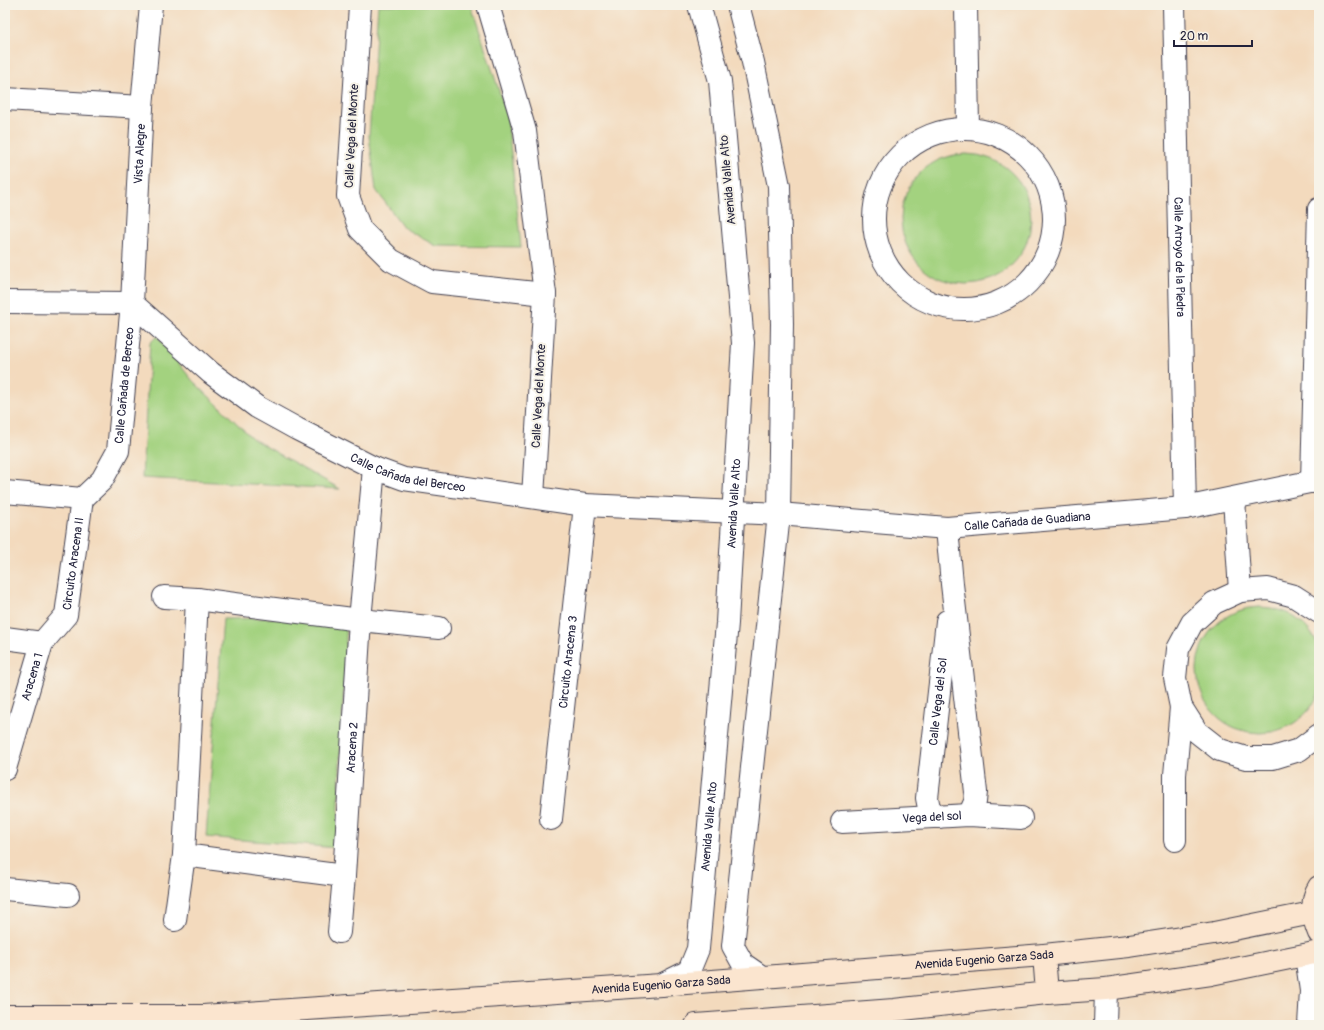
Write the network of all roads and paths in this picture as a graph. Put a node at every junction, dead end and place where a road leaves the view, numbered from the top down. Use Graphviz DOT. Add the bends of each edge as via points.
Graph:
graph roads {
  1 [pos="151,5"];
  2 [pos="360,5"];
  3 [pos="488,5"];
  4 [pos="699,5"];
  5 [pos="738,5"];
  6 [pos="966,5"];
  7 [pos="1174,5"];
  8 [pos="5,100"];
  9 [pos="142,107"];
  10 [pos="968,128"];
  11 [pos="1319,209"];
  12 [pos="545,294"];
  13 [pos="5,302"];
  14 [pos="132,303"];
  15 [pos="374,468"];
  16 [pos="1316,481"];
  17 [pos="5,492"];
  18 [pos="534,497"];
  19 [pos="82,498"];
  20 [pos="1234,499"];
  21 [pos="585,505"];
  22 [pos="1185,508"];
  23 [pos="733,512"];
  24 [pos="779,514"];
  25 [pos="947,528"];
  26 [pos="952,584"];
  27 [pos="1240,591"];
  28 [pos="164,597"];
  29 [pos="197,599"];
  30 [pos="1319,612"];
  31 [pos="360,620"];
  32 [pos="439,628"];
  33 [pos="5,638"];
  34 [pos="42,643"];
  35 [pos="1181,707"];
  36 [pos="1319,735"];
  37 [pos="5,769"];
  38 [pos="969,815"];
  39 [pos="938,816"];
  40 [pos="1021,818"];
  41 [pos="551,819"];
  42 [pos="842,822"];
  43 [pos="1175,840"];
  44 [pos="184,855"];
  45 [pos="344,876"];
  46 [pos="1319,887"];
  47 [pos="5,889"];
  48 [pos="68,895"];
  49 [pos="1312,913"];
  50 [pos="175,920"];
  51 [pos="339,932"];
  52 [pos="1319,933"];
  53 [pos="1313,953"];
  54 [pos="1044,955"];
  55 [pos="762,977"];
  56 [pos="661,985"];
  57 [pos="1106,989"];
  58 [pos="1048,993"];
  59 [pos="5,1016"];
  60 [pos="894,1017"];
  61 [pos="203,1020"];
  62 [pos="696,1025"];
  63 [pos="1104,1025"];
  64 [pos="1309,1025"];
  1 -- 9 [label="street, Vista Alegre"];
  2 -- 12 [label="street, Calle Vega del Monte" via="348,196 360,229 391,260 432,282"];
  3 -- 12 [label="street, Calle Vega del Monte" via="525,131"];
  4 -- 23 [label="street, Avenida Valle Alto" via="720,81 743,343"];
  5 -- 24 [label="street" via="753,62 779,186 782,324"];
  6 -- 10 [label="street"];
  7 -- 22 [label="street, Calle Arroyo de la Piedra"];
  8 -- 9 [label="street"];
  9 -- 14 [label="street, Vista Alegre"];
  10 -- 10 [label="street" via="941,131 917,142 898,157 884,176 876,199 874,219 881,256 893,275 908,290 933,304 961,310 986,307 1010,297 1027,284 1041,267 1054,234 1054,207 1046,178 1036,163 1025,151 998,135"];
  11 -- 16 [label="street"];
  12 -- 18 [label="street, Calle Vega del Monte"];
  13 -- 14 [label="street"];
  14 -- 15 [label="street, Calle Cañada del Berceo" via="211,373 256,407"];
  14 -- 19 [label="street, Calle Cañada de Berceo" via="118,451 102,480"];
  15 -- 18 [label="street, Calle Cañada del Berceo" via="404,479"];
  15 -- 31 [label="street, Aracena 2"];
  16 -- 20 [label="street, Calle Cañada de Guadiana"];
  17 -- 19 [label="street"];
  18 -- 21 [label="street, Calle Cañada del Berceo"];
  19 -- 34 [label="street, Circuito Aracena II" via="66,615"];
  20 -- 22 [label="street, Calle Cañada de Guadiana"];
  20 -- 27 [label="street"];
  21 -- 23 [label="street, Calle Cañada del Berceo"];
  21 -- 41 [label="street, Circuito Aracena 3"];
  22 -- 25 [label="street, Calle Cañada de Guadiana"];
  23 -- 24 [label="street, Calle Cañada de Guadiana"];
  23 -- 56 [label="street, Avenida Valle Alto" via="727,624 698,949 689,972"];
  24 -- 25 [label="street, Calle Cañada de Guadiana"];
  24 -- 55 [label="street" via="733,946 743,964"];
  25 -- 26 [label="street, Calle Vega del Sol"];
  26 -- 38 [label="street, Calle Vega del Sol" via="976,792"];
  26 -- 39 [label="street, Calle Vega del Sol" via="927,798 930,808"];
  27 -- 30 [label="street" via="1268,589 1294,596"];
  27 -- 35 [label="street" via="1214,603 1197,618 1178,649 1175,678"];
  28 -- 29 [label="street"];
  29 -- 31 [label="street"];
  29 -- 44 [label="street"];
  31 -- 32 [label="street"];
  31 -- 45 [label="street, Aracena 2"];
  33 -- 34 [label="street, Aracena 1"];
  34 -- 37 [label="street, Aracena 1"];
  35 -- 36 [label="street" via="1197,732 1220,750 1246,758 1273,758 1299,750"];
  35 -- 43 [label="street" via="1175,775"];
  38 -- 39 [label="street, Vega del sol"];
  38 -- 40 [label="street, Vega del sol"];
  39 -- 42 [label="street, Vega del sol"];
  44 -- 45 [label="street"];
  44 -- 50 [label="street"];
  45 -- 51 [label="street, Aracena 2"];
  46 -- 49 [label="street"];
  47 -- 48 [label="street"];
  49 -- 52 [label="street"];
  49 -- 54 [label="street, Avenida Eugenio Garza Sada" via="1214,933"];
  53 -- 57 [label="street" via="1211,974"];
  53 -- 64 [label="street"];
  54 -- 55 [label="street, Avenida Eugenio Garza Sada"];
  54 -- 58 [label="street"];
  55 -- 56 [label="street, Avenida Eugenio Garza Sada"];
  56 -- 61 [label="street, Avenida Eugenio Garza Sada"];
  57 -- 58 [label="street"];
  57 -- 63 [label="street"];
  58 -- 60 [label="street"];
  59 -- 61 [label="street, Avenida Eugenio Garza Sada"];
  60 -- 62 [label="street"];
}
